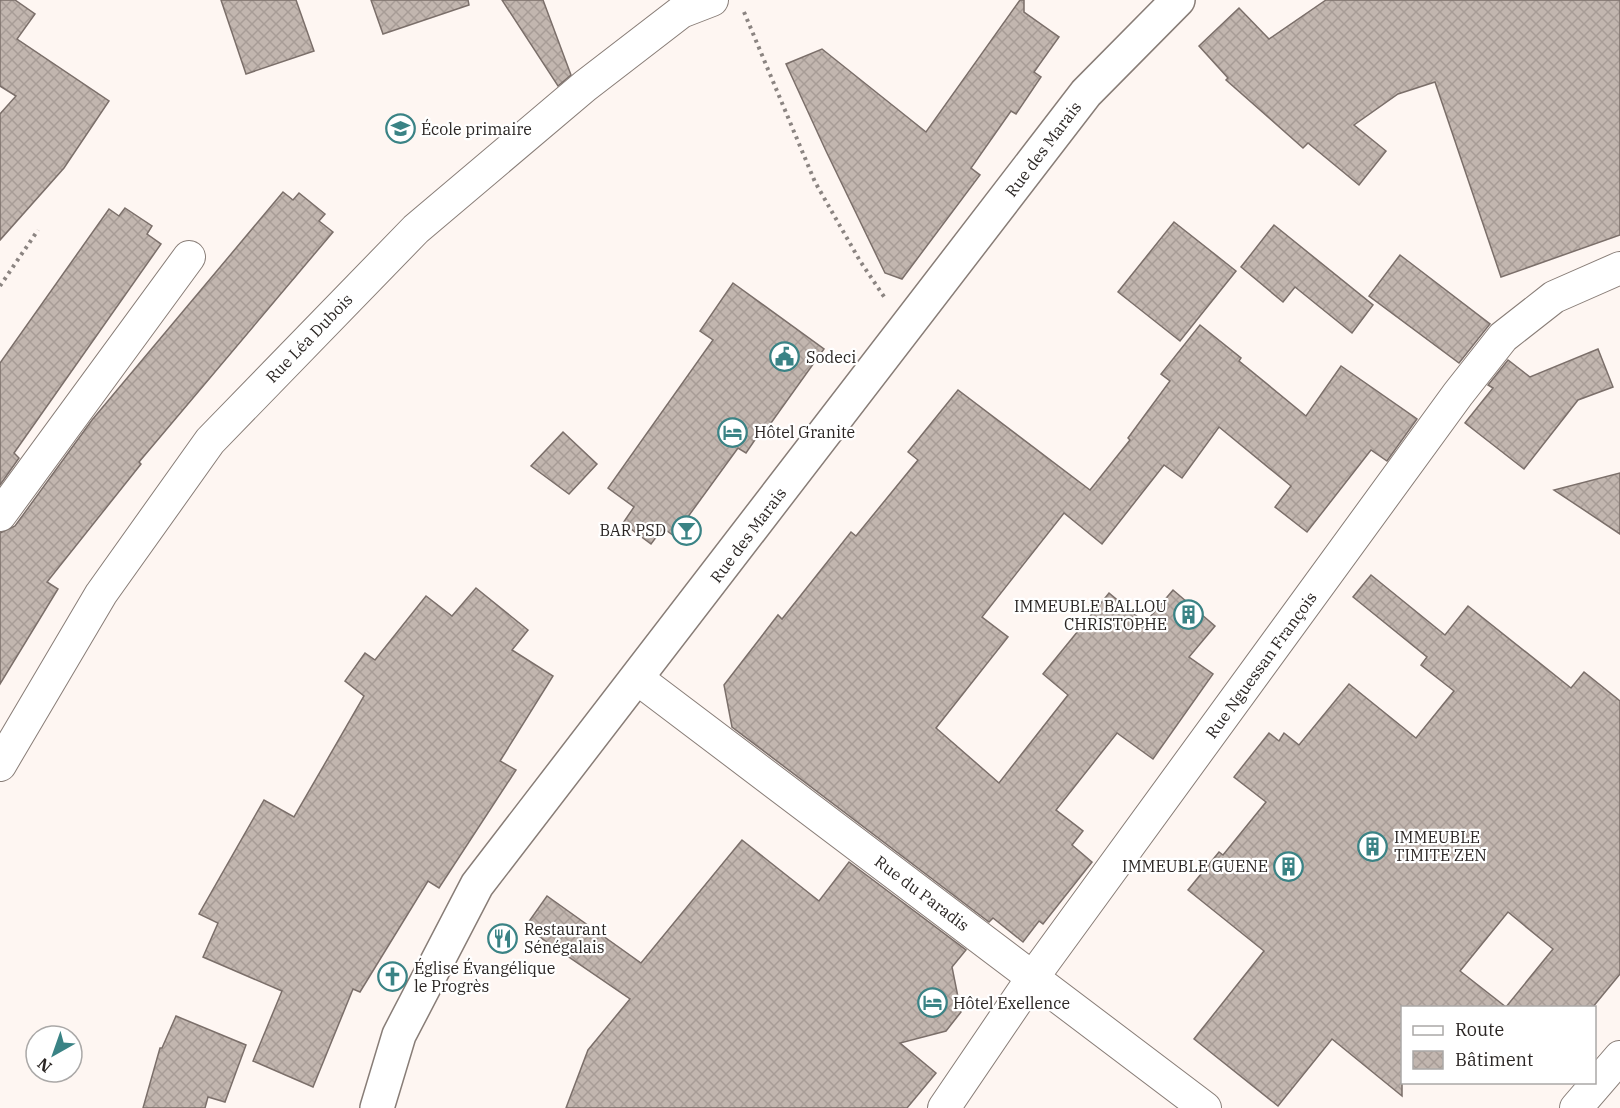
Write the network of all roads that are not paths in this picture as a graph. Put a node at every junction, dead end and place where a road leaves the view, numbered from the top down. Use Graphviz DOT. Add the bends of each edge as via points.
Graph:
graph roads {
  1 [pos="712,0"];
  2 [pos="1178,0"];
  3 [pos="189,257"];
  4 [pos="1620,268"];
  5 [pos="0,515"];
  6 [pos="638,679"];
  7 [pos="0,765"];
  8 [pos="1033,977"];
  9 [pos="1620,1057"];
  10 [pos="377,1108"];
  11 [pos="944,1108"];
  12 [pos="1205,1108"];
  13 [pos="1576,1108"];
  1 -- 7 [label="street, Rue Léa Dubois" via="681,12 593,79 416,229 210,441 101,594"];
  2 -- 6 [label="street, Rue des Marais" via="1086,93"];
  3 -- 5 [label="street"];
  4 -- 8 [label="street, Rue Nguessan François" via="1554,297 1503,337 1450,404"];
  6 -- 8 [label="street, Rue du Paradis"];
  6 -- 10 [label="street, Rue des Marais" via="477,885 399,1035"];
  8 -- 11 [label="street, Rue Nguessan François"];
  8 -- 12 [label="street, Rue du Paradis"];
  9 -- 13 [label="street"];
}
